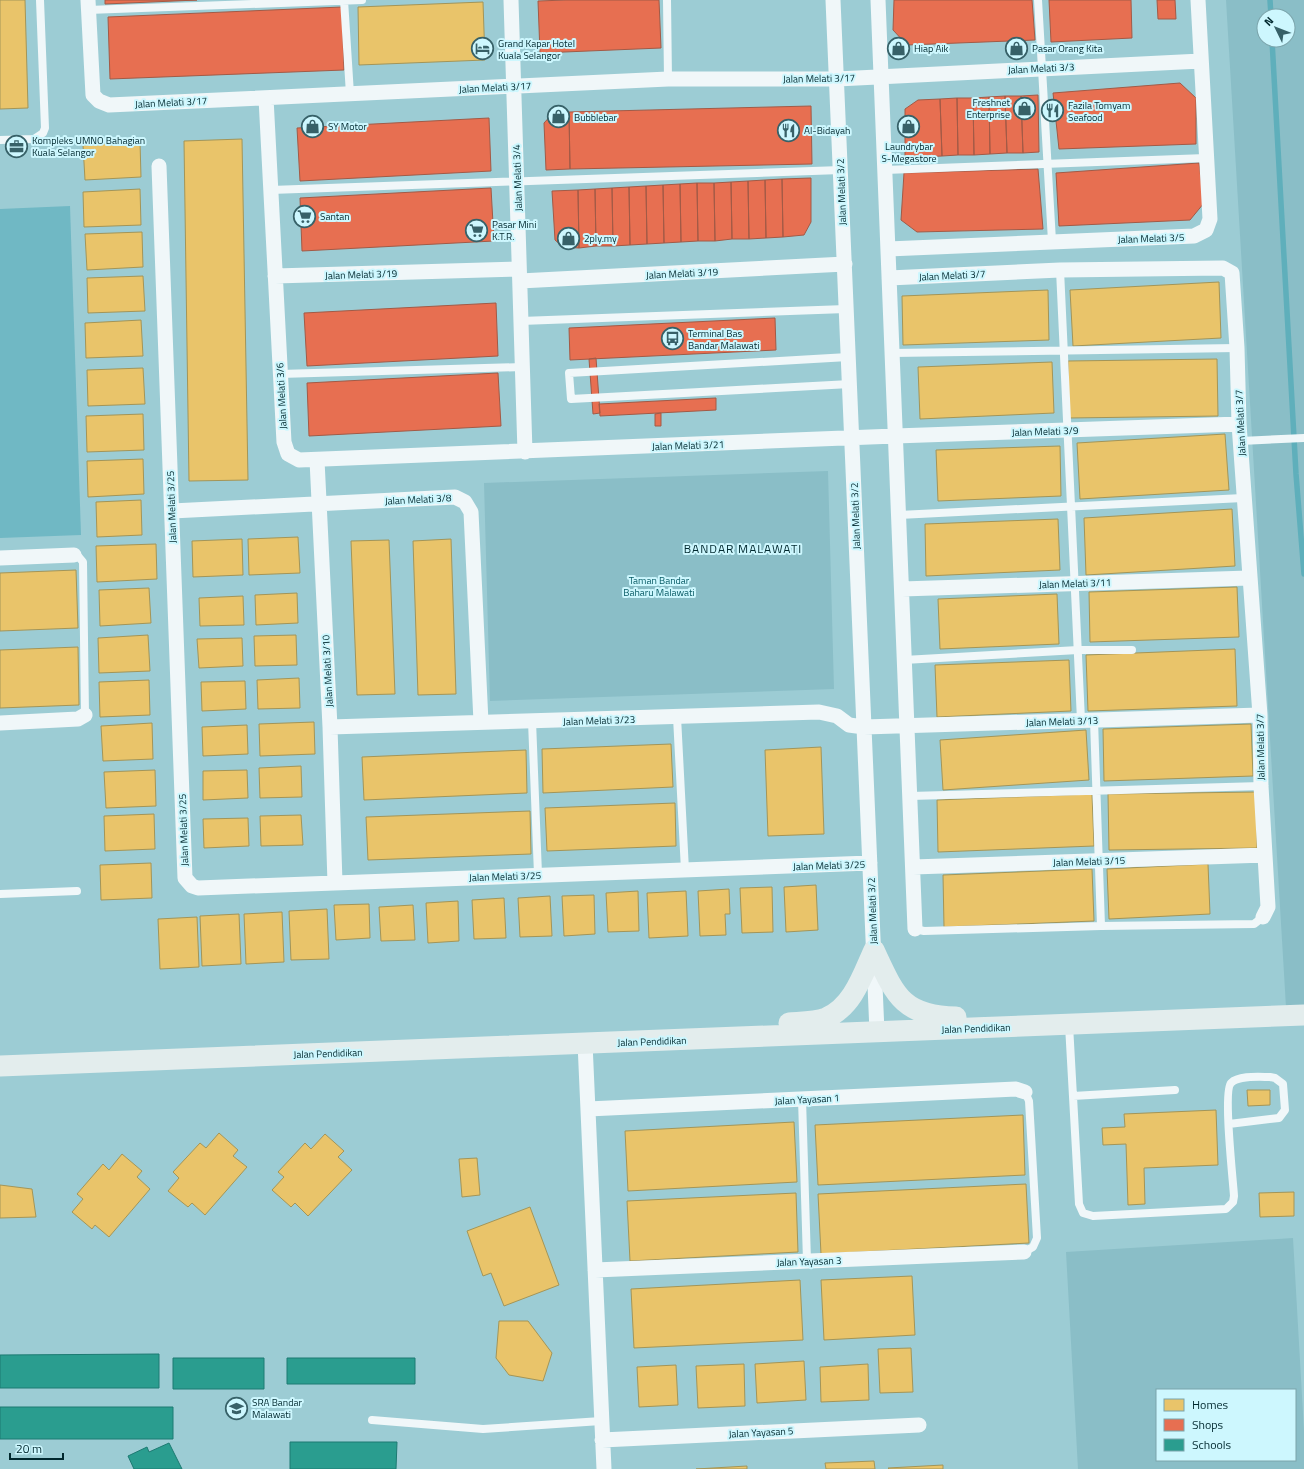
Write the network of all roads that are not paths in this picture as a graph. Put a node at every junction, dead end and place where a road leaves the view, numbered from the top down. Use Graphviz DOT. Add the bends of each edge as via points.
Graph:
graph roads {
  1 [pos="40,0"];
  2 [pos="344,0"];
  3 [pos="362,0"];
  4 [pos="511,0"];
  5 [pos="667,0"];
  6 [pos="833,0"];
  7 [pos="878,0"];
  8 [pos="1038,0"];
  9 [pos="1198,0"];
  10 [pos="88,5"];
  11 [pos="1201,60"];
  12 [pos="1042,68"];
  13 [pos="881,75"];
  14 [pos="668,79"];
  15 [pos="836,79"];
  16 [pos="514,86"];
  17 [pos="350,94"];
  18 [pos="266,98"];
  19 [pos="0,140"];
  20 [pos="1206,158"];
  21 [pos="1047,164"];
  22 [pos="159,166"];
  23 [pos="840,170"];
  24 [pos="885,170"];
  25 [pos="517,181"];
  26 [pos="271,190"];
  27 [pos="1052,241"];
  28 [pos="888,249"];
  29 [pos="845,264"];
  30 [pos="1060,270"];
  31 [pos="520,275"];
  32 [pos="275,276"];
  33 [pos="889,278"];
  34 [pos="846,309"];
  35 [pos="521,322"];
  36 [pos="1237,348"];
  37 [pos="1064,350"];
  38 [pos="892,353"];
  39 [pos="848,357"];
  40 [pos="522,367"];
  41 [pos="280,374"];
  42 [pos="850,384"];
  43 [pos="1239,424"];
  44 [pos="1068,430"];
  45 [pos="895,436"];
  46 [pos="1304,438"];
  47 [pos="852,439"];
  48 [pos="1245,441"];
  49 [pos="525,452"];
  50 [pos="317,460"];
  51 [pos="1243,498"];
  52 [pos="320,505"];
  53 [pos="1071,506"];
  54 [pos="172,512"];
  55 [pos="899,515"];
  56 [pos="74,555"];
  57 [pos="0,558"];
  58 [pos="1249,578"];
  59 [pos="1075,583"];
  60 [pos="902,589"];
  61 [pos="1078,650"];
  62 [pos="1132,650"];
  63 [pos="904,660"];
  64 [pos="85,715"];
  65 [pos="1260,715"];
  66 [pos="677,717"];
  67 [pos="1087,720"];
  68 [pos="532,721"];
  69 [pos="481,722"];
  70 [pos="0,723"];
  71 [pos="330,727"];
  72 [pos="864,727"];
  73 [pos="907,727"];
  74 [pos="1261,786"];
  75 [pos="1096,790"];
  76 [pos="910,796"];
  77 [pos="1265,855"];
  78 [pos="1098,860"];
  79 [pos="870,863"];
  80 [pos="913,867"];
  81 [pos="685,870"];
  82 [pos="538,874"];
  83 [pos="335,883"];
  84 [pos="77,891"];
  85 [pos="0,894"];
  86 [pos="1264,917"];
  87 [pos="1100,926"];
  88 [pos="915,929"];
  89 [pos="874,950"];
  90 [pos="1304,1015"];
  91 [pos="1068,1024"];
  92 [pos="1014,1026"];
  93 [pos="877,1032"];
  94 [pos="724,1038"];
  95 [pos="585,1043"];
  96 [pos="0,1066"];
  97 [pos="1175,1090"];
  98 [pos="1025,1092"];
  99 [pos="1072,1096"];
  100 [pos="802,1099"];
  101 [pos="588,1109"];
  102 [pos="1229,1124"];
  103 [pos="1024,1252"];
  104 [pos="807,1261"];
  105 [pos="595,1270"];
  106 [pos="372,1420"];
  107 [pos="601,1421"];
  108 [pos="919,1425"];
  109 [pos="602,1440"];
  110 [pos="604,1469"];
  1 -- 19 [label="lane" via="44,133 34,139"];
  2 -- 3 [label="lane"];
  2 -- 10 [label="lane"];
  2 -- 17 [label="lane"];
  4 -- 16 [label="street, Jalan Melati 3/4"];
  5 -- 14 [label="lane"];
  6 -- 15 [label="street, Jalan Melati 3/2"];
  7 -- 13 [label="street"];
  8 -- 12 [label="lane"];
  9 -- 11 [label="street, Jalan Melati 3/5"];
  10 -- 18 [label="street, Jalan Melati 3/17" via="93,95 99,101 109,105"];
  11 -- 12 [label="street, Jalan Melati 3/3"];
  11 -- 20 [label="street, Jalan Melati 3/5"];
  12 -- 13 [label="street, Jalan Melati 3/3"];
  12 -- 21 [label="lane"];
  13 -- 15 [label="street, Jalan Melati 3/17"];
  13 -- 24 [label="street"];
  14 -- 15 [label="street, Jalan Melati 3/17"];
  14 -- 16 [label="street, Jalan Melati 3/17"];
  15 -- 23 [label="street, Jalan Melati 3/2"];
  16 -- 17 [label="street, Jalan Melati 3/17"];
  16 -- 25 [label="street, Jalan Melati 3/4"];
  17 -- 18 [label="street, Jalan Melati 3/17"];
  18 -- 26 [label="street, Jalan Melati 3/6"];
  20 -- 21 [label="lane"];
  20 -- 27 [label="street, Jalan Melati 3/5" via="1210,219 1206,230 1200,234"];
  21 -- 24 [label="lane"];
  21 -- 27 [label="lane"];
  22 -- 54 [label="street, Jalan Melati 3/25"];
  23 -- 25 [label="lane"];
  23 -- 29 [label="street, Jalan Melati 3/2"];
  24 -- 28 [label="street"];
  25 -- 26 [label="lane"];
  25 -- 31 [label="street, Jalan Melati 3/4"];
  26 -- 32 [label="street, Jalan Melati 3/6"];
  27 -- 28 [label="street, Jalan Melati 3/5"];
  28 -- 33 [label="street"];
  29 -- 31 [label="street, Jalan Melati 3/19"];
  29 -- 34 [label="street, Jalan Melati 3/2"];
  30 -- 33 [label="street, Jalan Melati 3/7"];
  30 -- 36 [label="street, Jalan Melati 3/7" via="1228,269 1234,278"];
  30 -- 37 [label="lane"];
  31 -- 32 [label="street, Jalan Melati 3/19"];
  31 -- 35 [label="street, Jalan Melati 3/4"];
  32 -- 41 [label="street, Jalan Melati 3/6"];
  33 -- 38 [label="street"];
  34 -- 35 [label="lane"];
  34 -- 39 [label="street, Jalan Melati 3/2"];
  35 -- 40 [label="street, Jalan Melati 3/4"];
  36 -- 37 [label="lane"];
  36 -- 43 [label="street, Jalan Melati 3/7"];
  37 -- 38 [label="lane"];
  37 -- 44 [label="lane"];
  38 -- 45 [label="street"];
  39 -- 42 [label="street, Jalan Melati 3/2"];
  39 -- 42 [label="lane" via="569,373 571,399"];
  40 -- 41 [label="lane"];
  40 -- 49 [label="street, Jalan Melati 3/4"];
  41 -- 50 [label="street, Jalan Melati 3/6" via="284,442 288,454 299,460"];
  42 -- 47 [label="street, Jalan Melati 3/2"];
  43 -- 44 [label="street, Jalan Melati 3/9"];
  43 -- 48 [label="street, Jalan Melati 3/7"];
  44 -- 45 [label="street, Jalan Melati 3/9"];
  44 -- 53 [label="lane"];
  45 -- 47 [label="street, Jalan Melati 3/9"];
  45 -- 55 [label="street"];
  46 -- 48 [label="lane"];
  47 -- 49 [label="street, Jalan Melati 3/21"];
  47 -- 72 [label="street, Jalan Melati 3/2"];
  48 -- 51 [label="street, Jalan Melati 3/7"];
  49 -- 50 [label="street, Jalan Melati 3/6"];
  50 -- 52 [label="street, Jalan Melati 3/10"];
  51 -- 53 [label="lane"];
  51 -- 58 [label="street, Jalan Melati 3/7"];
  52 -- 54 [label="street, Jalan Melati 3/8"];
  52 -- 69 [label="street, Jalan Melati 3/8" via="455,497 466,502 471,512"];
  52 -- 71 [label="street, Jalan Melati 3/10"];
  53 -- 55 [label="lane"];
  53 -- 59 [label="lane"];
  54 -- 83 [label="street, Jalan Melati 3/25" via="185,878 192,886 198,888"];
  55 -- 60 [label="street"];
  56 -- 57 [label="street"];
  56 -- 64 [label="lane" via="83,562"];
  58 -- 59 [label="street, Jalan Melati 3/11"];
  58 -- 65 [label="street, Jalan Melati 3/7"];
  59 -- 60 [label="street, Jalan Melati 3/11"];
  59 -- 61 [label="lane"];
  60 -- 63 [label="street"];
  61 -- 62 [label="lane"];
  61 -- 63 [label="lane"];
  61 -- 67 [label="lane"];
  63 -- 73 [label="street"];
  64 -- 70 [label="street" via="78,720"];
  65 -- 67 [label="street, Jalan Melati 3/13"];
  65 -- 74 [label="street, Jalan Melati 3/7"];
  66 -- 68 [label="street, Jalan Melati 3/23"];
  66 -- 72 [label="street, Jalan Melati 3/23" via="819,712 837,716 849,725"];
  66 -- 81 [label="lane"];
  67 -- 73 [label="street, Jalan Melati 3/13"];
  67 -- 75 [label="lane"];
  68 -- 69 [label="street, Jalan Melati 3/23"];
  68 -- 82 [label="lane"];
  69 -- 71 [label="street, Jalan Melati 3/23"];
  71 -- 83 [label="street, Jalan Melati 3/10"];
  72 -- 73 [label="street, Jalan Melati 3/13"];
  72 -- 79 [label="street, Jalan Melati 3/2"];
  73 -- 76 [label="street"];
  74 -- 75 [label="lane"];
  74 -- 77 [label="street, Jalan Melati 3/7"];
  75 -- 76 [label="lane"];
  75 -- 78 [label="lane"];
  76 -- 80 [label="street"];
  77 -- 78 [label="street, Jalan Melati 3/15"];
  77 -- 86 [label="street, Jalan Melati 3/7" via="1268,906"];
  78 -- 80 [label="street, Jalan Melati 3/15"];
  78 -- 87 [label="lane"];
  79 -- 81 [label="street, Jalan Melati 3/25"];
  79 -- 89 [label="street, Jalan Melati 3/2"];
  80 -- 88 [label="street"];
  81 -- 82 [label="street, Jalan Melati 3/25"];
  82 -- 83 [label="street, Jalan Melati 3/25"];
  84 -- 85 [label="lane"];
  86 -- 87 [label="lane" via="1254,924"];
  87 -- 88 [label="lane" via="924,931"];
  89 -- 92 [label="street" via="888,981 898,997 909,1006 924,1014 939,1017"];
  89 -- 93 [label="street, Jalan Melati 3/2"];
  89 -- 94 [label="street" via="846,1004 832,1015 770,1026"];
  90 -- 91 [label="street, Jalan Pendidikan"];
  91 -- 92 [label="street, Jalan Pendidikan"];
  91 -- 99 [label="lane"];
  92 -- 93 [label="street, Jalan Pendidikan"];
  93 -- 94 [label="street, Jalan Pendidikan"];
  94 -- 95 [label="street, Jalan Pendidikan"];
  95 -- 96 [label="street, Jalan Pendidikan"];
  95 -- 101 [label="street"];
  97 -- 99 [label="lane"];
  98 -- 100 [label="street, Jalan Yayasan 1" via="1016,1089"];
  98 -- 103 [label="lane" via="1029,1101 1036,1238 1033,1247"];
  99 -- 102 [label="lane" via="1079,1204 1083,1213 1088,1216 1226,1209 1233,1202 1234,1196"];
  100 -- 101 [label="street, Jalan Yayasan 1"];
  100 -- 104 [label="lane"];
  101 -- 105 [label="street"];
  102 -- 102 [label="lane" via="1227,1093 1230,1083 1234,1080 1270,1077 1283,1084 1285,1110 1279,1118"];
  103 -- 104 [label="street, Jalan Yayasan 3"];
  104 -- 105 [label="street, Jalan Yayasan 3"];
  105 -- 107 [label="street"];
  106 -- 107 [label="lane" via="483,1428"];
  107 -- 109 [label="street"];
  108 -- 109 [label="street, Jalan Yayasan 5"];
  109 -- 110 [label="street"];
}
